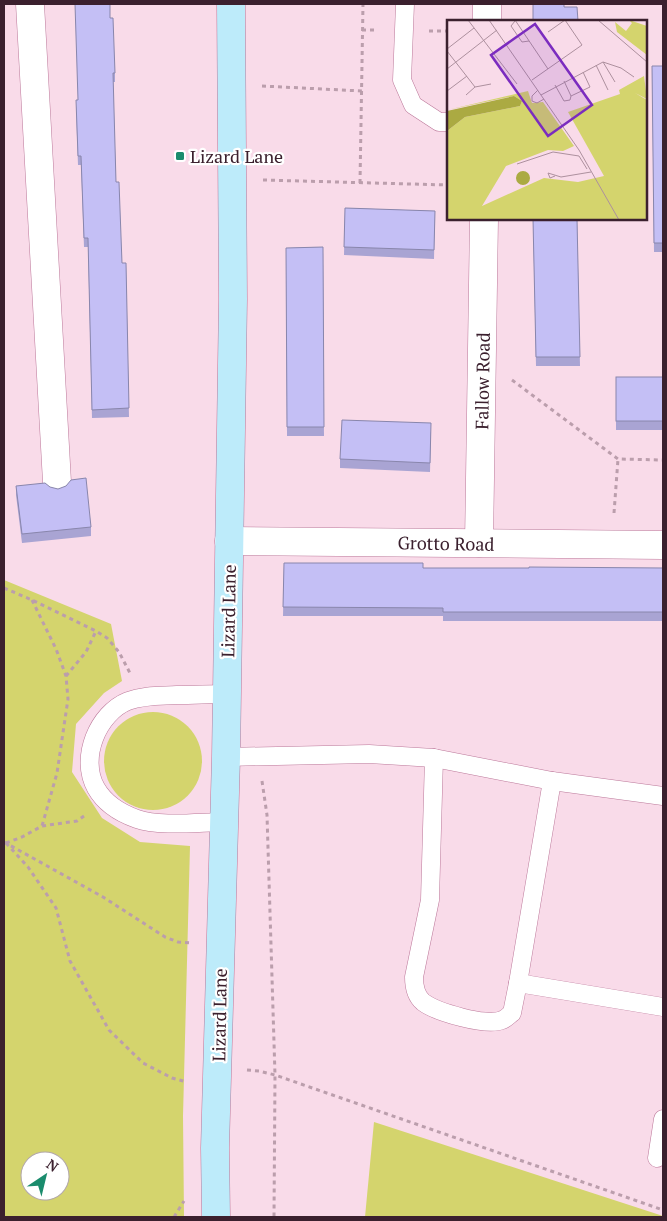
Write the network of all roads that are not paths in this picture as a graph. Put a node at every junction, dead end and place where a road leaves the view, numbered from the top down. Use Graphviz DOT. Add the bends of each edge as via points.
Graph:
graph roads {
  1 [pos="30,4"];
  2 [pos="231,4"];
  3 [pos="405,4"];
  4 [pos="487,4"];
  5 [pos="487,20"];
  6 [pos="447,122"];
  7 [pos="484,220"];
  8 [pos="57,482"];
  9 [pos="229,540"];
  10 [pos="479,543"];
  11 [pos="663,545"];
  12 [pos="227,694"];
  13 [pos="226,757"];
  14 [pos="434,758"];
  15 [pos="552,781"];
  16 [pos="663,796"];
  17 [pos="224,822"];
  18 [pos="518,983"];
  19 [pos="663,1007"];
  20 [pos="663,1119"];
  21 [pos="657,1158"];
  22 [pos="216,1217"];
  1 -- 8 [label="street"];
  2 -- 9 [label="street, Lizard Lane" via="233,299"];
  3 -- 6 [label="lane" via="402,80 413,105 439,122"];
  4 -- 5 [label="street"];
  7 -- 10 [label="street, Fallow Road"];
  9 -- 10 [label="street, Grotto Road"];
  9 -- 12 [label="street, Lizard Lane"];
  10 -- 11 [label="street, Grotto Road"];
  12 -- 13 [label="street, Lizard Lane"];
  12 -- 17 [label="lane" via="142,697 128,701 115,708 103,721 90,753 90,771 95,786 104,800 118,811 139,820 159,823"];
  13 -- 14 [label="lane" via="369,754"];
  13 -- 17 [label="street, Lizard Lane"];
  14 -- 15 [label="lane"];
  14 -- 18 [label="lane" via="430,900 414,986 422,1001 435,1008 481,1022 502,1020 512,1013"];
  15 -- 16 [label="lane"];
  15 -- 18 [label="lane"];
  17 -- 22 [label="street, Lizard Lane"];
  18 -- 19 [label="lane"];
  20 -- 21 [label="lane"];
}
